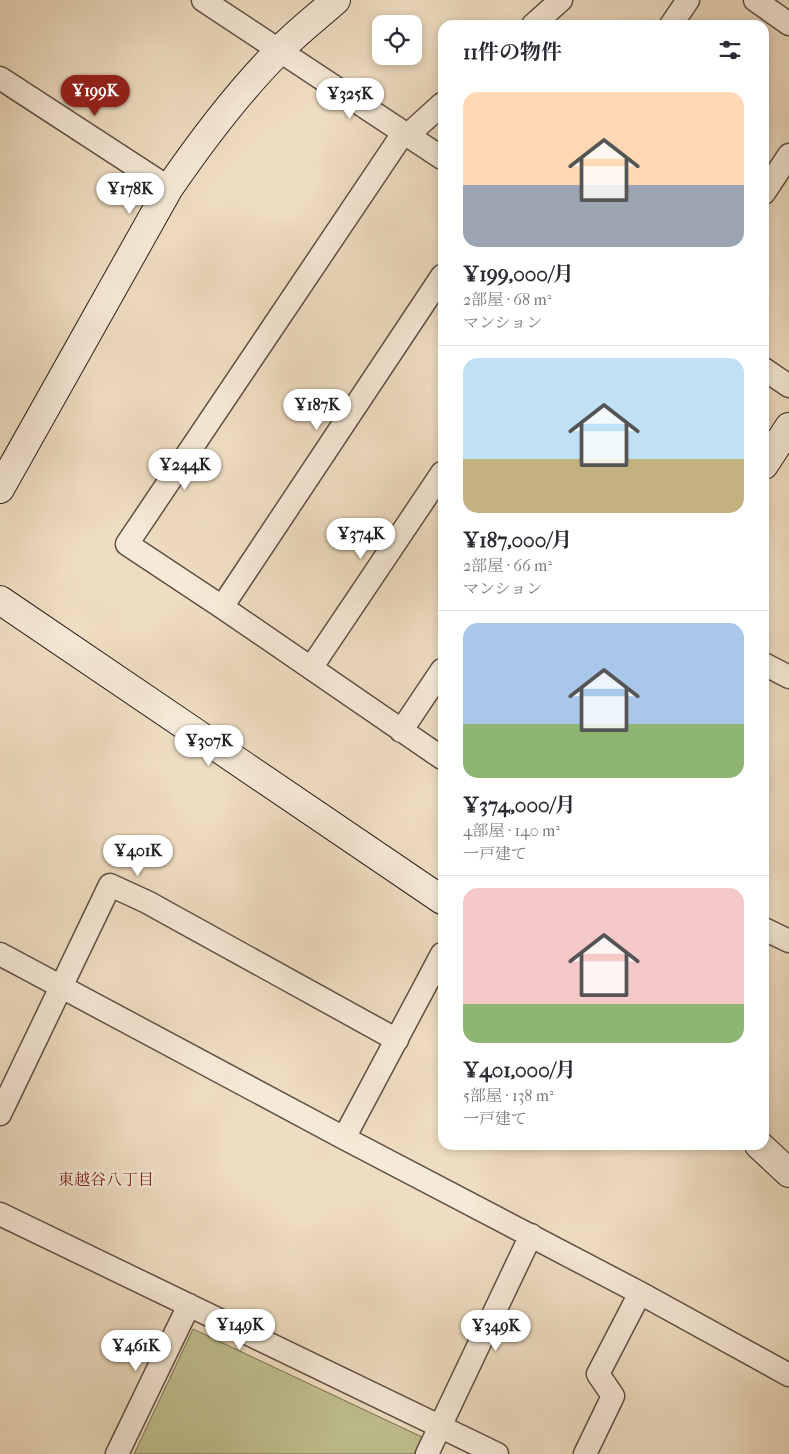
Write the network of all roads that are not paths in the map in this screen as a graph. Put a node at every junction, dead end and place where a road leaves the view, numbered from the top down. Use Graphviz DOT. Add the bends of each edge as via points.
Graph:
graph roads {
  1 [pos="203,0"];
  2 [pos="336,0"];
  3 [pos="561,0"];
  4 [pos="688,0"];
  5 [pos="755,0"];
  6 [pos="539,20"];
  7 [pos="675,20"];
  8 [pos="789,24"];
  9 [pos="279,50"];
  10 [pos="0,78"];
  11 [pos="438,107"];
  12 [pos="406,134"];
  13 [pos="438,155"];
  14 [pos="789,155"];
  15 [pos="769,185"];
  16 [pos="169,188"];
  17 [pos="438,282"];
  18 [pos="769,372"];
  19 [pos="789,386"];
  20 [pos="789,427"];
  21 [pos="769,457"];
  22 [pos="438,479"];
  23 [pos="0,489"];
  24 [pos="0,600"];
  25 [pos="222,607"];
  26 [pos="769,666"];
  27 [pos="311,668"];
  28 [pos="438,676"];
  29 [pos="789,676"];
  30 [pos="401,731"];
  31 [pos="438,755"];
  32 [pos="438,897"];
  33 [pos="769,931"];
  34 [pos="789,941"];
  35 [pos="0,954"];
  36 [pos="438,962"];
  37 [pos="61,986"];
  38 [pos="397,1040"];
  39 [pos="0,1114"];
  40 [pos="344,1138"];
  41 [pos="765,1150"];
  42 [pos="789,1172"];
  43 [pos="0,1214"];
  44 [pos="531,1235"];
  45 [pos="640,1293"];
  46 [pos="189,1305"];
  47 [pos="789,1375"];
  48 [pos="440,1427"];
  49 [pos="117,1454"];
  50 [pos="427,1454"];
  51 [pos="497,1454"];
  52 [pos="585,1454"];
  1 -- 9 [label="street"];
  2 -- 9 [label="street"];
  3 -- 6 [label="street"];
  4 -- 7 [label="street"];
  5 -- 8 [label="street"];
  9 -- 12 [label="street"];
  9 -- 16 [label="street" via="199,145"];
  10 -- 16 [label="street"];
  11 -- 12 [label="street"];
  12 -- 13 [label="street"];
  12 -- 25 [label="street" via="126,544"];
  14 -- 15 [label="street"];
  16 -- 23 [label="street"];
  17 -- 25 [label="street"];
  18 -- 19 [label="street"];
  20 -- 21 [label="street"];
  22 -- 27 [label="street"];
  24 -- 32 [label="street"];
  25 -- 27 [label="street"];
  26 -- 29 [label="street"];
  27 -- 30 [label="street"];
  28 -- 30 [label="street"];
  30 -- 31 [label="street"];
  33 -- 34 [label="street"];
  35 -- 37 [label="street"];
  36 -- 38 [label="street"];
  37 -- 38 [label="street" via="110,885 147,902"];
  37 -- 39 [label="street"];
  37 -- 40 [label="street"];
  38 -- 40 [label="street"];
  40 -- 44 [label="street"];
  41 -- 42 [label="street"];
  43 -- 46 [label="street"];
  44 -- 45 [label="street"];
  44 -- 48 [label="street"];
  45 -- 47 [label="street"];
  45 -- 52 [label="street" via="598,1374 613,1396"];
  46 -- 48 [label="street"];
  46 -- 49 [label="street"];
  48 -- 50 [label="street"];
  48 -- 51 [label="street"];
}
